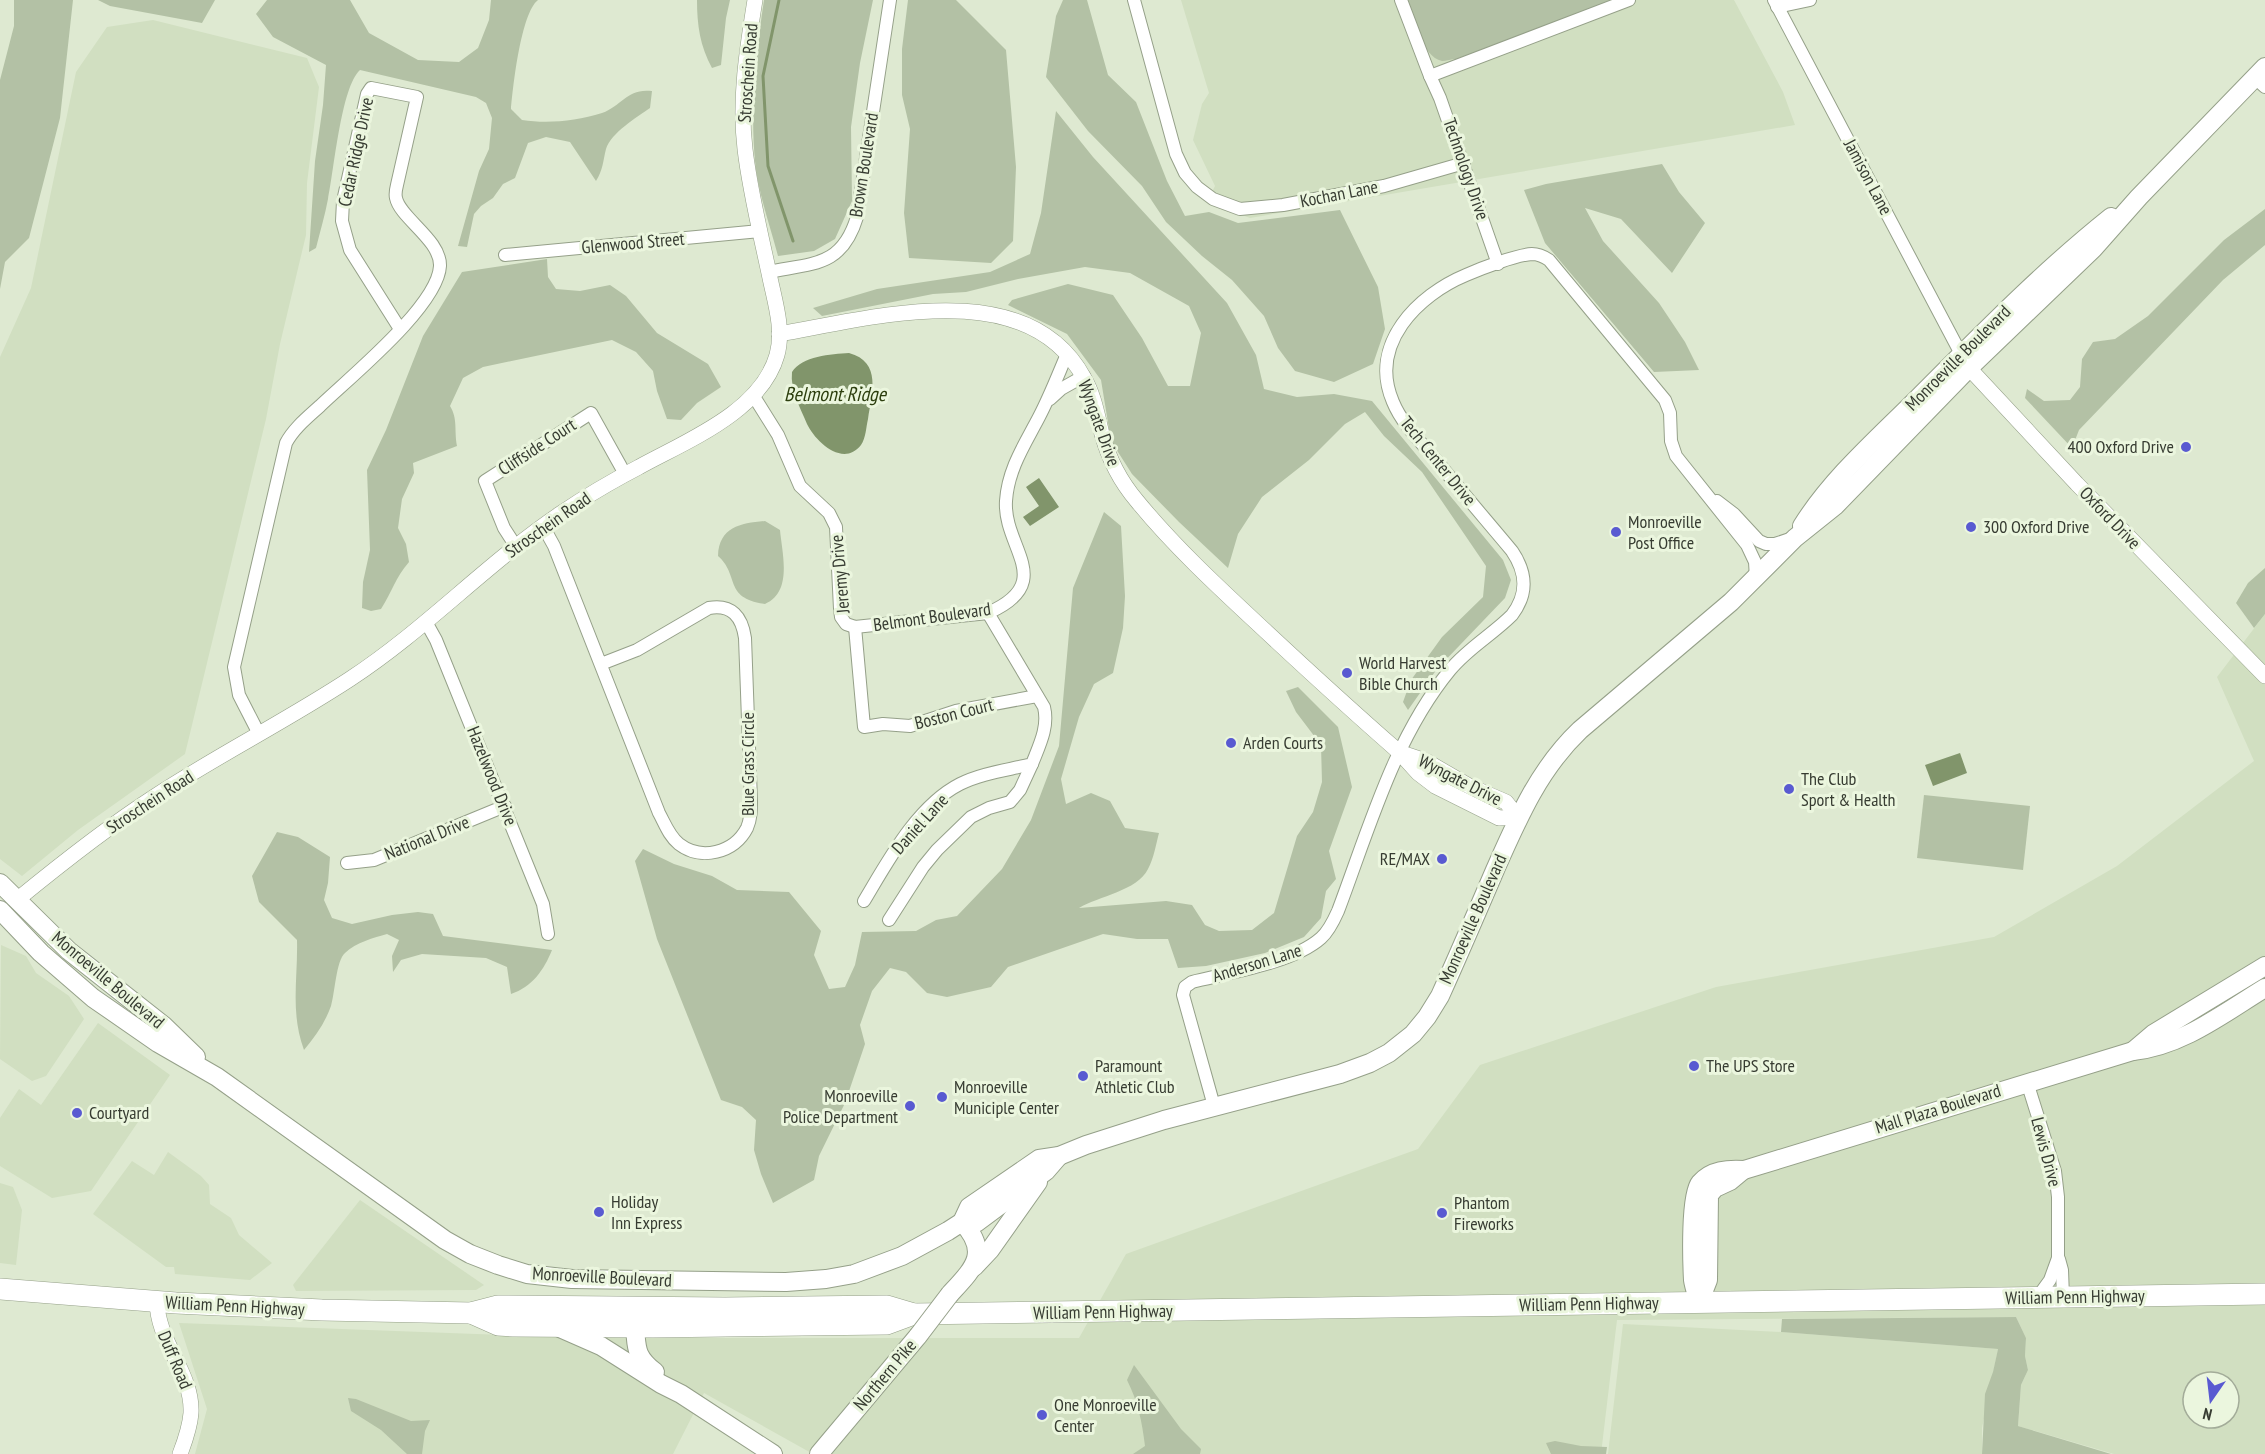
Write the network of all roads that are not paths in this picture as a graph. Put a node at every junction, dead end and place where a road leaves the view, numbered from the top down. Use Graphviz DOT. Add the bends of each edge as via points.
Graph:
graph roads {
  1 [pos="755,0"];
  2 [pos="890,0"];
  3 [pos="1134,0"];
  4 [pos="1401,0"];
  5 [pos="1629,0"];
  6 [pos="1810,0"];
  7 [pos="1776,4"];
  8 [pos="1430,76"];
  9 [pos="2262,78"];
  10 [pos="1464,162"];
  11 [pos="760,231"];
  12 [pos="505,255"];
  13 [pos="1498,264"];
  14 [pos="768,272"];
  15 [pos="400,329"];
  16 [pos="779,334"];
  17 [pos="1067,354"];
  18 [pos="1965,361"];
  19 [pos="1084,376"];
  20 [pos="753,395"];
  21 [pos="1045,405"];
  22 [pos="625,474"];
  23 [pos="1708,496"];
  24 [pos="543,526"];
  25 [pos="1795,538"];
  26 [pos="515,546"];
  27 [pos="1756,578"];
  28 [pos="988,614"];
  29 [pos="426,622"];
  30 [pos="855,627"];
  31 [pos="601,664"];
  32 [pos="2265,676"];
  33 [pos="1037,696"];
  34 [pos="259,734"];
  35 [pos="1399,752"];
  36 [pos="1032,765"];
  37 [pos="505,806"];
  38 [pos="1518,817"];
  39 [pos="347,863"];
  40 [pos="0,883"];
  41 [pos="18,899"];
  42 [pos="864,901"];
  43 [pos="2,915"];
  44 [pos="889,920"];
  45 [pos="548,933"];
  46 [pos="2265,966"];
  47 [pos="2265,988"];
  48 [pos="2133,1050"];
  49 [pos="217,1077"];
  50 [pos="2027,1082"];
  51 [pos="1214,1106"];
  52 [pos="1059,1156"];
  53 [pos="1046,1171"];
  54 [pos="962,1222"];
  55 [pos="2058,1258"];
  56 [pos="974,1267"];
  57 [pos="0,1289"];
  58 [pos="950,1294"];
  59 [pos="2265,1294"];
  60 [pos="2062,1297"];
  61 [pos="2037,1298"];
  62 [pos="157,1301"];
  63 [pos="1699,1303"];
  64 [pos="471,1313"];
  65 [pos="630,1321"];
  66 [pos="555,1327"];
  67 [pos="632,1366"];
  68 [pos="681,1394"];
  69 [pos="180,1454"];
  70 [pos="773,1454"];
  71 [pos="819,1454"];
  1 -- 11 [label="street, Stroschein Road" via="743,112 748,170"];
  2 -- 14 [label="street, Brown Boulevard" via="853,230 832,257"];
  3 -- 10 [label="street, Kochan Lane" via="1176,154 1197,188 1213,199 1240,209 1283,205 1384,186"];
  4 -- 8 [label="street, Technology Drive"];
  5 -- 8 [label="street"];
  6 -- 7 [label="street"];
  7 -- 18 [label="street, Jamison Lane"];
  8 -- 10 [label="street, Technology Drive"];
  9 -- 18 [label="main road, Monroeville Boulevard" via="2139,197 2062,258"];
  10 -- 13 [label="street, Technology Drive"];
  11 -- 12 [label="street, Glenwood Street"];
  11 -- 14 [label="street, Stroschein Road"];
  13 -- 23 [label="street, Tech Center Drive" via="1536,254 1556,267 1665,400 1673,450"];
  13 -- 35 [label="street, Tech Center Drive" via="1451,282 1415,307 1392,343 1387,383 1402,419 1520,562 1524,592 1512,615 1463,656 1444,678"];
  14 -- 16 [label="street, Stroschein Road"];
  15 -- 15 [label="street, Cedar Ridge Drive" via="350,249 342,221 343,201 371,88 417,98 396,198 439,260 429,296"];
  15 -- 34 [label="street, Cedar Ridge Drive" via="299,426 282,453 234,667 239,695"];
  16 -- 17 [label="street, Wyngate Drive" via="893,314 966,311 1018,321 1048,337"];
  16 -- 20 [label="street, Stroschein Road" via="774,362"];
  17 -- 19 [label="street, Wyngate Drive"];
  17 -- 21 [label="street, Belmont Boulevard"];
  18 -- 25 [label="main road, Monroeville Boulevard" via="1869,447 1826,494"];
  18 -- 32 [label="street, Oxford Drive" via="2077,484"];
  19 -- 21 [label="street, Belmont Boulevard" via="1061,388"];
  19 -- 35 [label="street, Wyngate Drive" via="1115,471 1138,503 1234,602"];
  20 -- 22 [label="street, Stroschein Road" via="713,426"];
  20 -- 30 [label="street, Jeremy Drive" via="778,435 800,486 829,513 836,527 841,617"];
  21 -- 28 [label="street, Belmont Boulevard" via="1015,462 1007,490 1007,517 1023,560 1022,579 1014,597"];
  22 -- 24 [label="street, Stroschein Road"];
  22 -- 26 [label="street, Cliffside Court" via="591,413 485,481"];
  23 -- 25 [label="street, Tech Center Drive" via="1734,514 1759,541 1775,544"];
  23 -- 27 [label="street, Tech Center Drive" via="1747,545 1755,562"];
  24 -- 26 [label="street, Stroschein Road"];
  24 -- 31 [label="street, Blue Grass Circle"];
  25 -- 27 [label="main road, Monroeville Boulevard"];
  26 -- 29 [label="street, Stroschein Road"];
  27 -- 38 [label="main road, Monroeville Boulevard" via="1570,740 1541,776"];
  28 -- 30 [label="street, Belmont Boulevard"];
  28 -- 33 [label="street, Daniel Lane"];
  29 -- 34 [label="street, Stroschein Road" via="351,678"];
  29 -- 37 [label="street, Hazelwood Drive"];
  30 -- 33 [label="street, Boston Court" via="864,727 910,726 956,711"];
  31 -- 31 [label="street, Blue Grass Circle" via="637,650 709,608 721,607 738,615 745,638 752,801 750,820 736,841 704,854 687,849 673,838 659,813"];
  33 -- 36 [label="street, Daniel Lane" via="1046,721"];
  34 -- 41 [label="street, Stroschein Road" via="152,798 74,853"];
  35 -- 38 [label="street, Wyngate Drive" via="1435,786 1499,818"];
  35 -- 51 [label="street, Anderson Lane" via="1327,932 1314,944 1291,955 1185,987"];
  36 -- 42 [label="street, Daniel Lane" via="970,780 945,794 901,840"];
  36 -- 44 [label="street, Daniel Lane" via="1010,802 971,817 937,850"];
  37 -- 39 [label="street, National Drive" via="374,860"];
  37 -- 45 [label="street, Hazelwood Drive" via="543,904"];
  38 -- 51 [label="main road, Monroeville Boulevard" via="1440,996 1413,1034 1389,1053 1361,1067"];
  40 -- 41 [label="main road, Monroeville Boulevard"];
  41 -- 43 [label="main road, Stroschein Road"];
  41 -- 49 [label="main road, Monroeville Boulevard" via="69,951 163,1025"];
  43 -- 49 [label="main road, Monroeville Boulevard" via="93,998 158,1043"];
  46 -- 48 [label="main road, Mall Plaza Boulevard"];
  47 -- 48 [label="main road, Mall Plaza Boulevard" via="2168,1044"];
  48 -- 50 [label="main road, Mall Plaza Boulevard"];
  49 -- 54 [label="main road, Monroeville Boulevard" via="445,1240 484,1260 527,1274 572,1279 826,1279 886,1263"];
  50 -- 55 [label="street, Lewis Drive" via="2056,1179"];
  50 -- 63 [label="main road, Mall Plaza Boulevard" via="1744,1170 1719,1186 1709,1195 1708,1280"];
  51 -- 52 [label="main road, Monroeville Boulevard" via="1086,1144"];
  52 -- 53 [label="main road, Monroeville Boulevard"];
  52 -- 54 [label="main road, Monroeville Boulevard" via="1039,1159 1006,1180 969,1207"];
  53 -- 54 [label="main road, Monroeville Boulevard" via="976,1223"];
  53 -- 56 [label="main road, Northern Pike"];
  54 -- 56 [label="main road" via="976,1242"];
  54 -- 58 [label="main road, Northern Pike" via="967,1256"];
  55 -- 60 [label="street, Lewis Drive"];
  55 -- 61 [label="street, Lewis Drive" via="2050,1280"];
  56 -- 58 [label="main road, Northern Pike"];
  57 -- 62 [label="highway, William Penn Highway"];
  58 -- 71 [label="main road, Northern Pike, bridge"];
  59 -- 60 [label="highway, William Penn Highway"];
  60 -- 61 [label="highway, William Penn Highway"];
  61 -- 63 [label="highway, William Penn Highway"];
  62 -- 64 [label="highway, William Penn Highway" via="302,1310"];
  62 -- 69 [label="street, Duff Road" via="160,1326 190,1397 190,1422"];
  63 -- 65 [label="highway, William Penn Highway" via="914,1314 887,1324"];
  64 -- 65 [label="highway, William Penn Highway" via="498,1306"];
  64 -- 66 [label="highway, William Penn Highway" via="498,1325"];
  65 -- 66 [label="highway, William Penn Highway"];
  65 -- 67 [label="main road" via="627,1355"];
  65 -- 68 [label="main road" via="641,1360"];
  66 -- 67 [label="main road" via="590,1341"];
  67 -- 68 [label="main road"];
  68 -- 70 [label="main road"];
}
